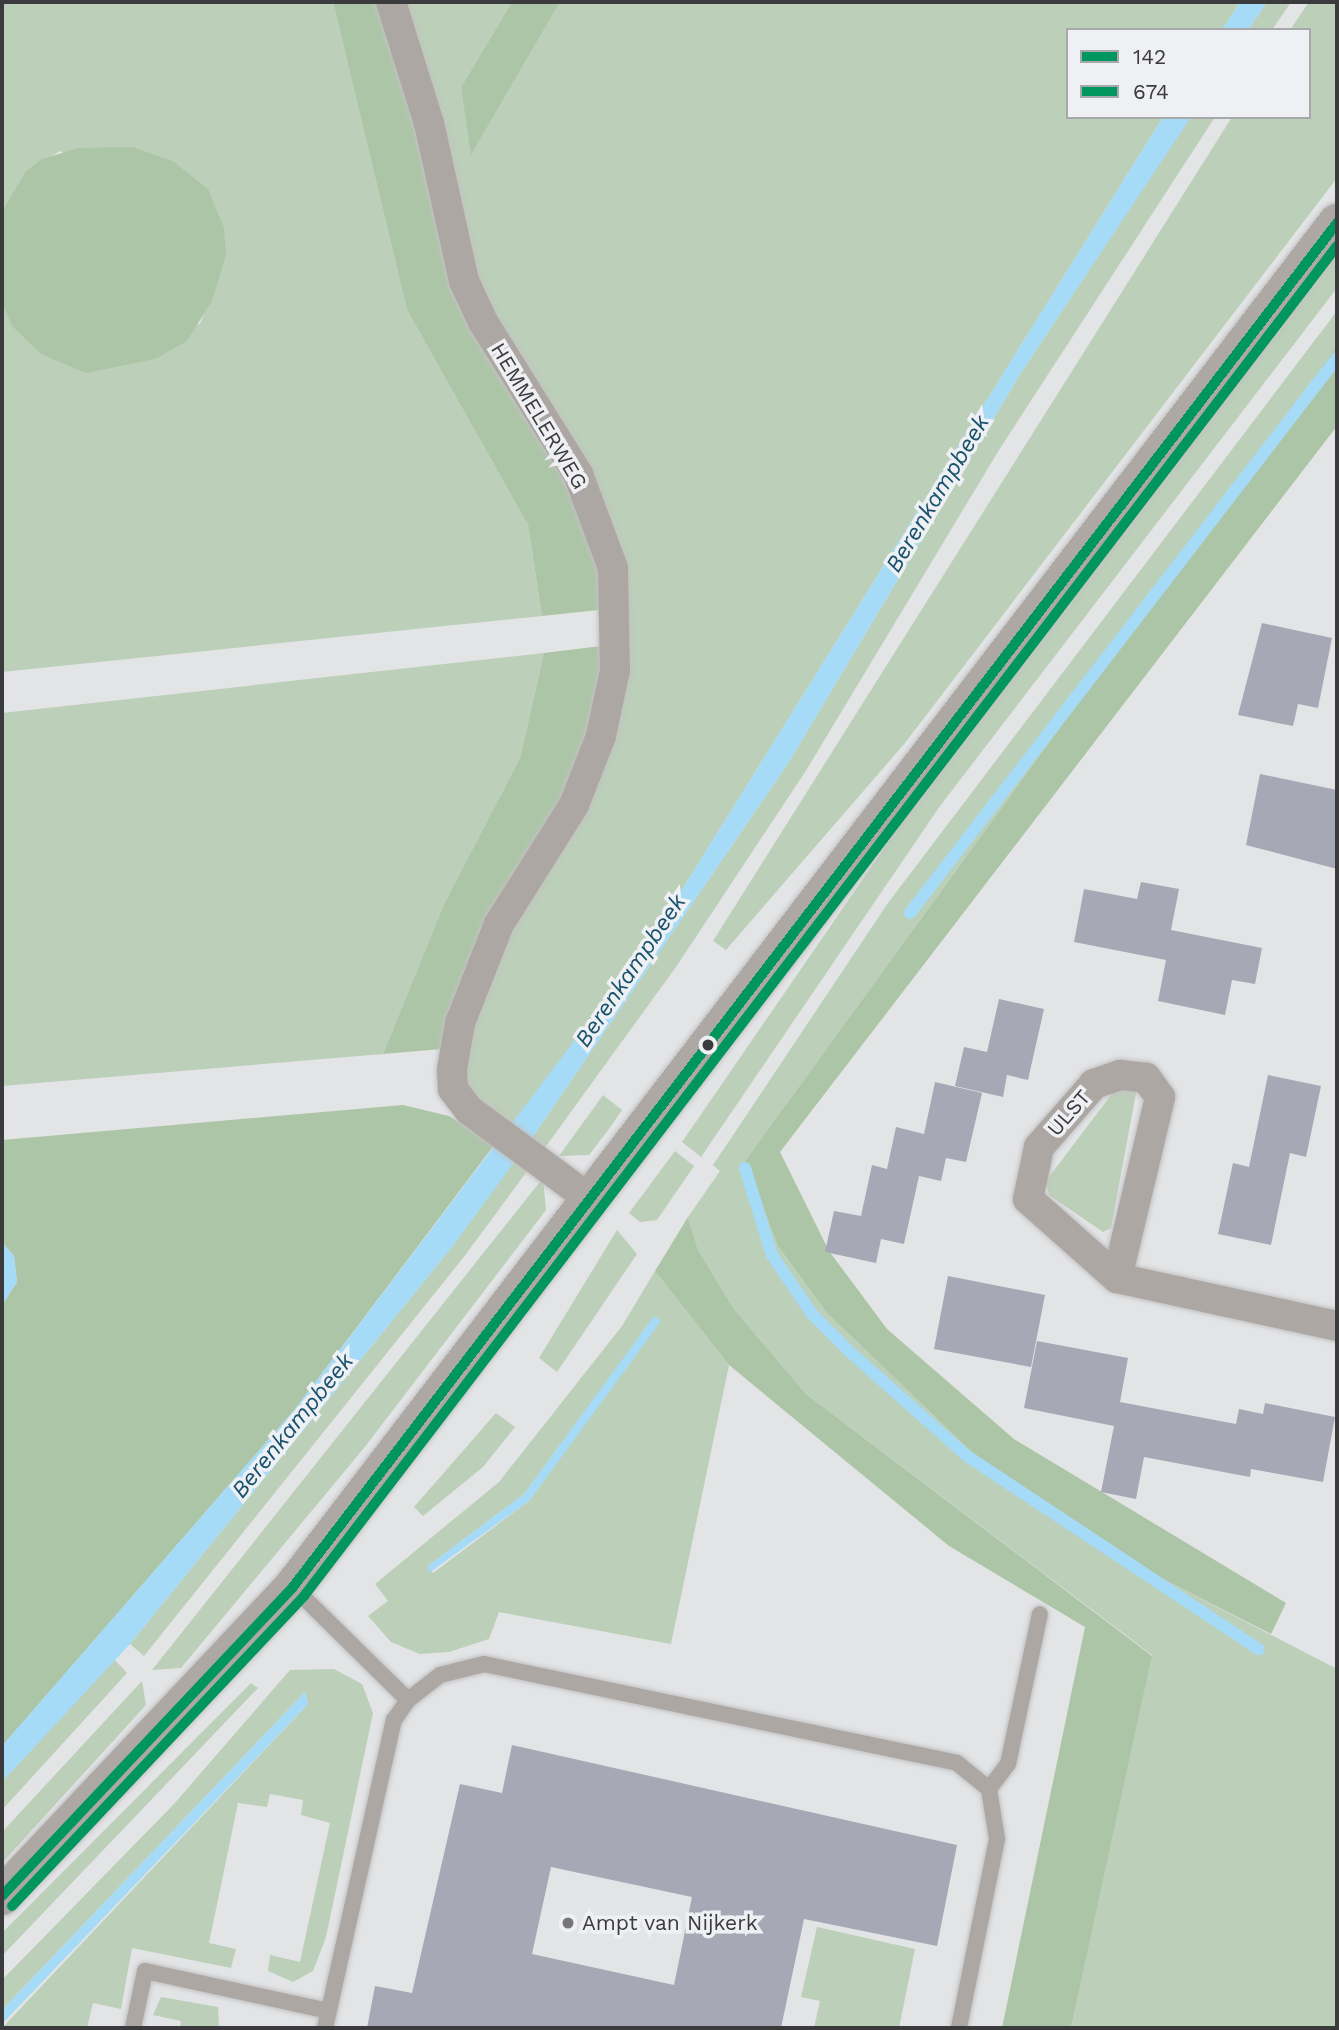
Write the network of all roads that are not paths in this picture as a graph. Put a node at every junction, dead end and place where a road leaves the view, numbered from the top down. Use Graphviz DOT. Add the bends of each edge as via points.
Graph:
graph roads {
  1 [pos="391,2"];
  2 [pos="1337,223"];
  3 [pos="591,1200"];
  4 [pos="1117,1278"];
  5 [pos="1337,1326"];
  6 [pos="293,1587"];
  7 [pos="1040,1614"];
  8 [pos="408,1700"];
  9 [pos="989,1789"];
  10 [pos="2,1896"];
  11 [pos="329,2011"];
  12 [pos="133,2028"];
  13 [pos="325,2028"];
  14 [pos="959,2028"];
  1 -- 3 [label="street, HEMMELERWEG" via="429,123 464,281 483,322 578,474 603,533 616,601 615,670 589,770 499,924 454,1049 453,1089 469,1110"];
  2 -- 3 [label="main road"];
  3 -- 6 [label="main road"];
  4 -- 4 [label="street, ULST" via="1028,1199 1039,1147 1094,1084 1120,1075 1146,1078 1160,1097"];
  4 -- 5 [label="street, ULST"];
  6 -- 8 [label="lane"];
  6 -- 10 [label="main road"];
  7 -- 9 [label="lane" via="1008,1764"];
  8 -- 9 [label="lane" via="440,1675 484,1664 957,1763"];
  8 -- 11 [label="lane" via="387,1742"];
  9 -- 14 [label="lane" via="997,1839"];
  11 -- 12 [label="lane" via="145,1971"];
  11 -- 13 [label="lane"];
}
